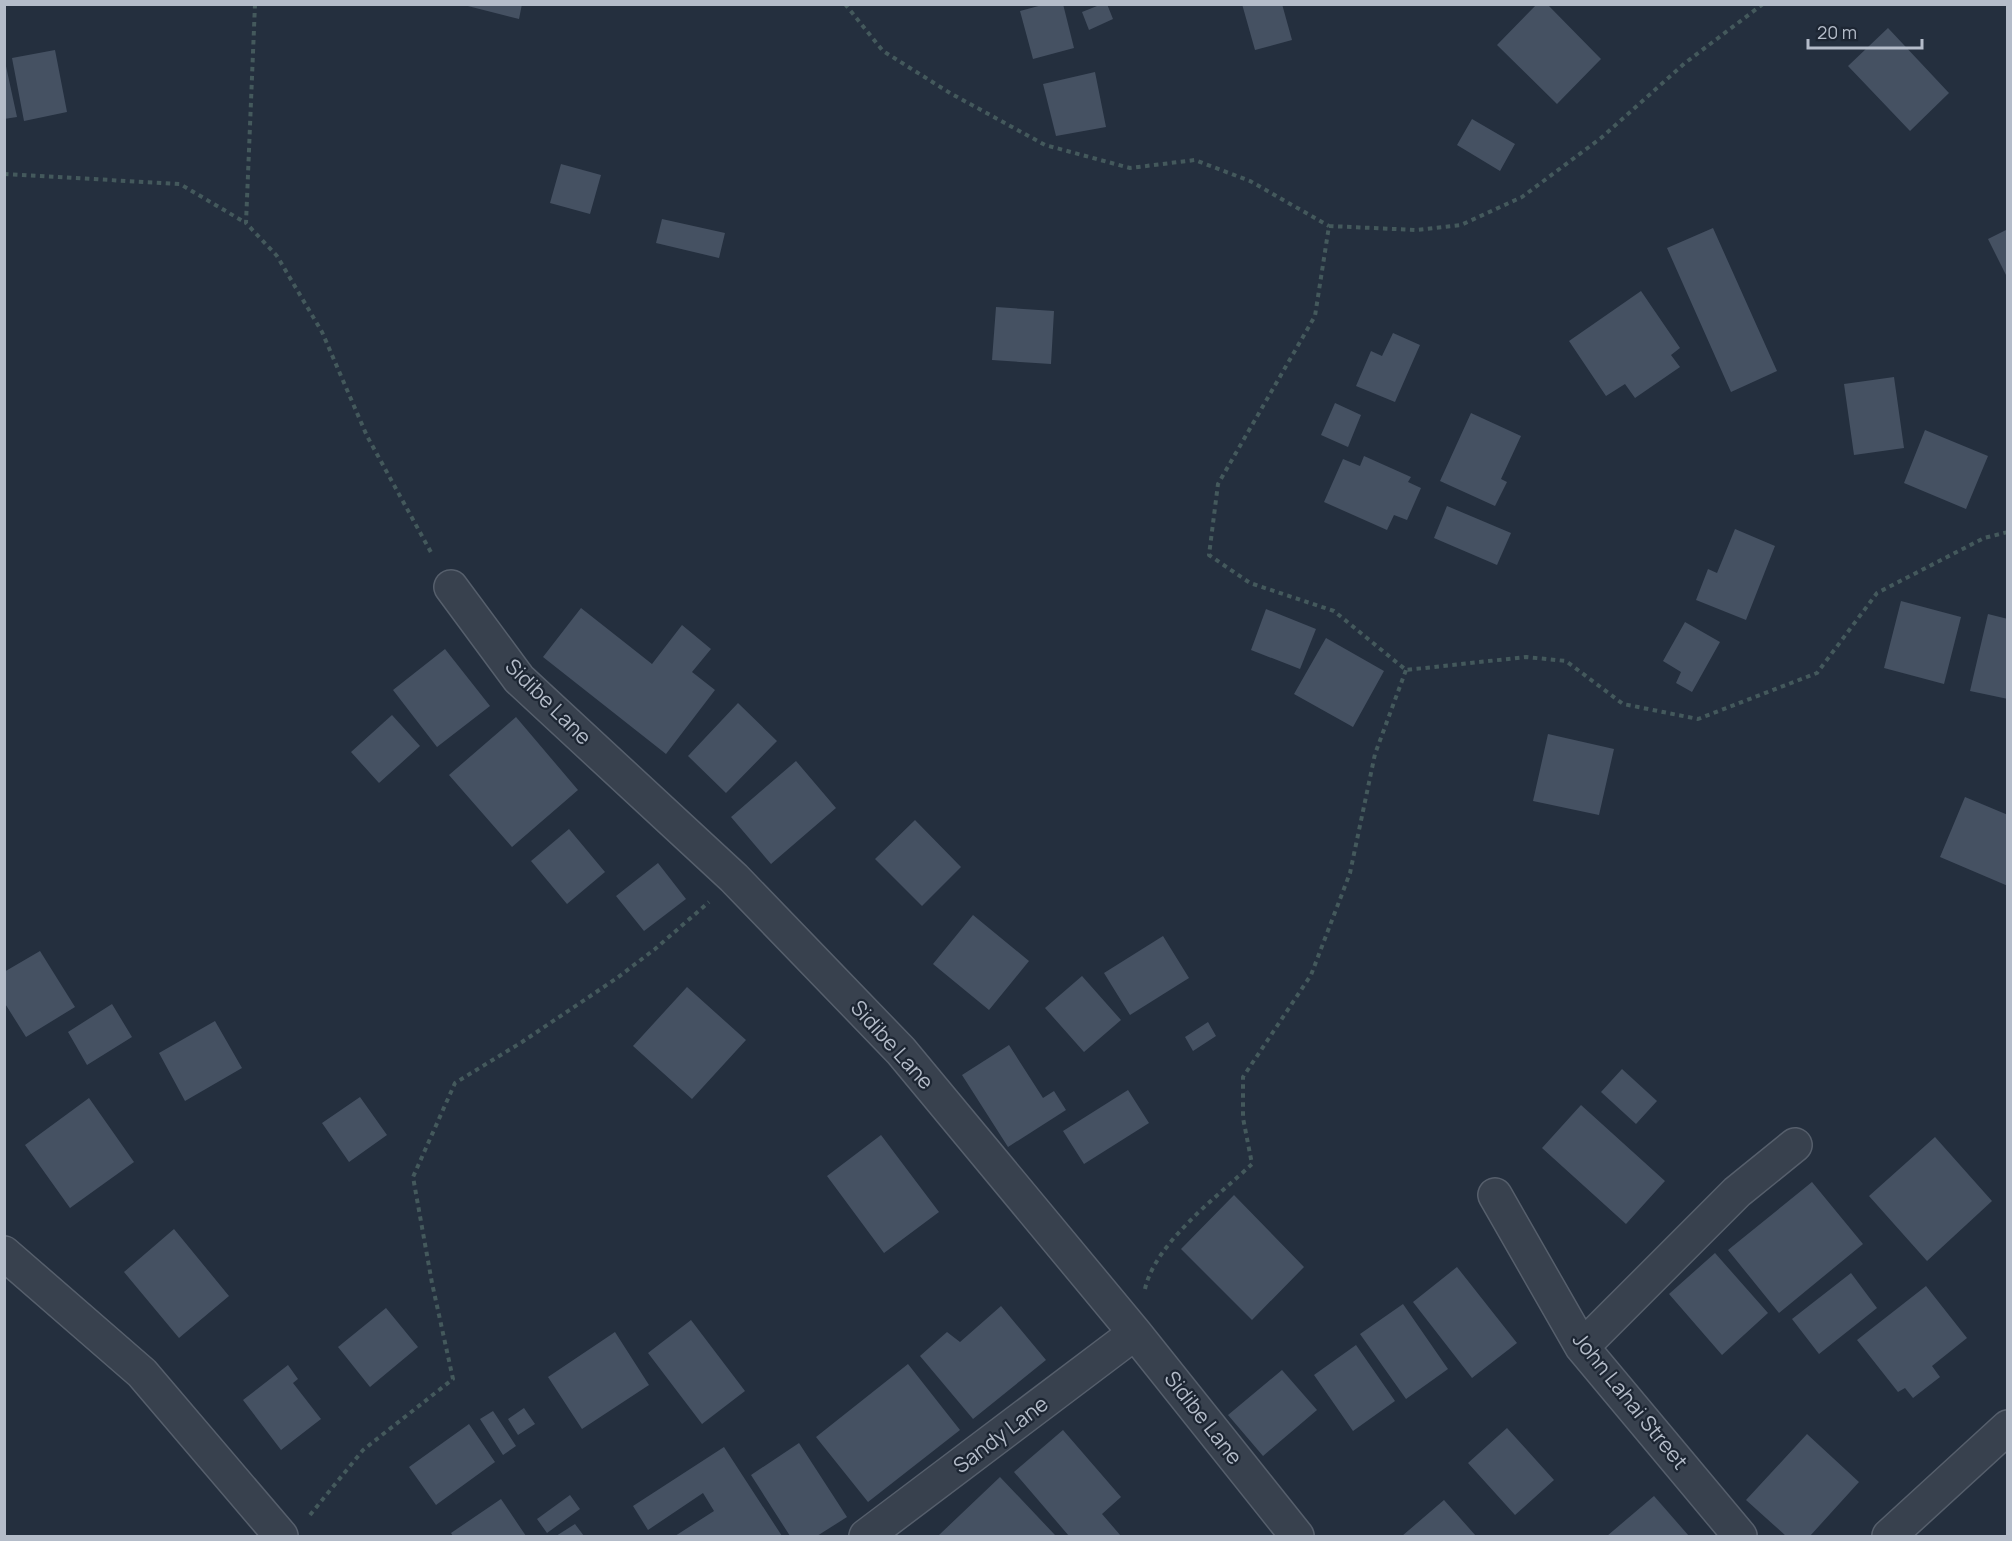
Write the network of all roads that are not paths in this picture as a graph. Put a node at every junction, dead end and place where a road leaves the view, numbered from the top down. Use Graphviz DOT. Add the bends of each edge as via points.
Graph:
graph roads {
  1 [pos="451,587"];
  2 [pos="1795,1145"];
  3 [pos="1495,1195"];
  4 [pos="4,1253"];
  5 [pos="1135,1333"];
  6 [pos="1582,1347"];
  7 [pos="2007,1427"];
  8 [pos="294,1528"];
  9 [pos="866,1536"];
  10 [pos="1297,1536"];
  11 [pos="1740,1536"];
  12 [pos="1889,1536"];
  1 -- 5 [label="street, Sidibe Lane" via="519,679 734,878 901,1050"];
  2 -- 6 [label="street" via="1737,1192"];
  3 -- 6 [label="street, John Lahai Street"];
  4 -- 8 [label="street" via="142,1373"];
  5 -- 9 [label="street, Sandy Lane"];
  5 -- 10 [label="street, Sidibe Lane"];
  6 -- 11 [label="street, John Lahai Street"];
  7 -- 12 [label="street"];
}
